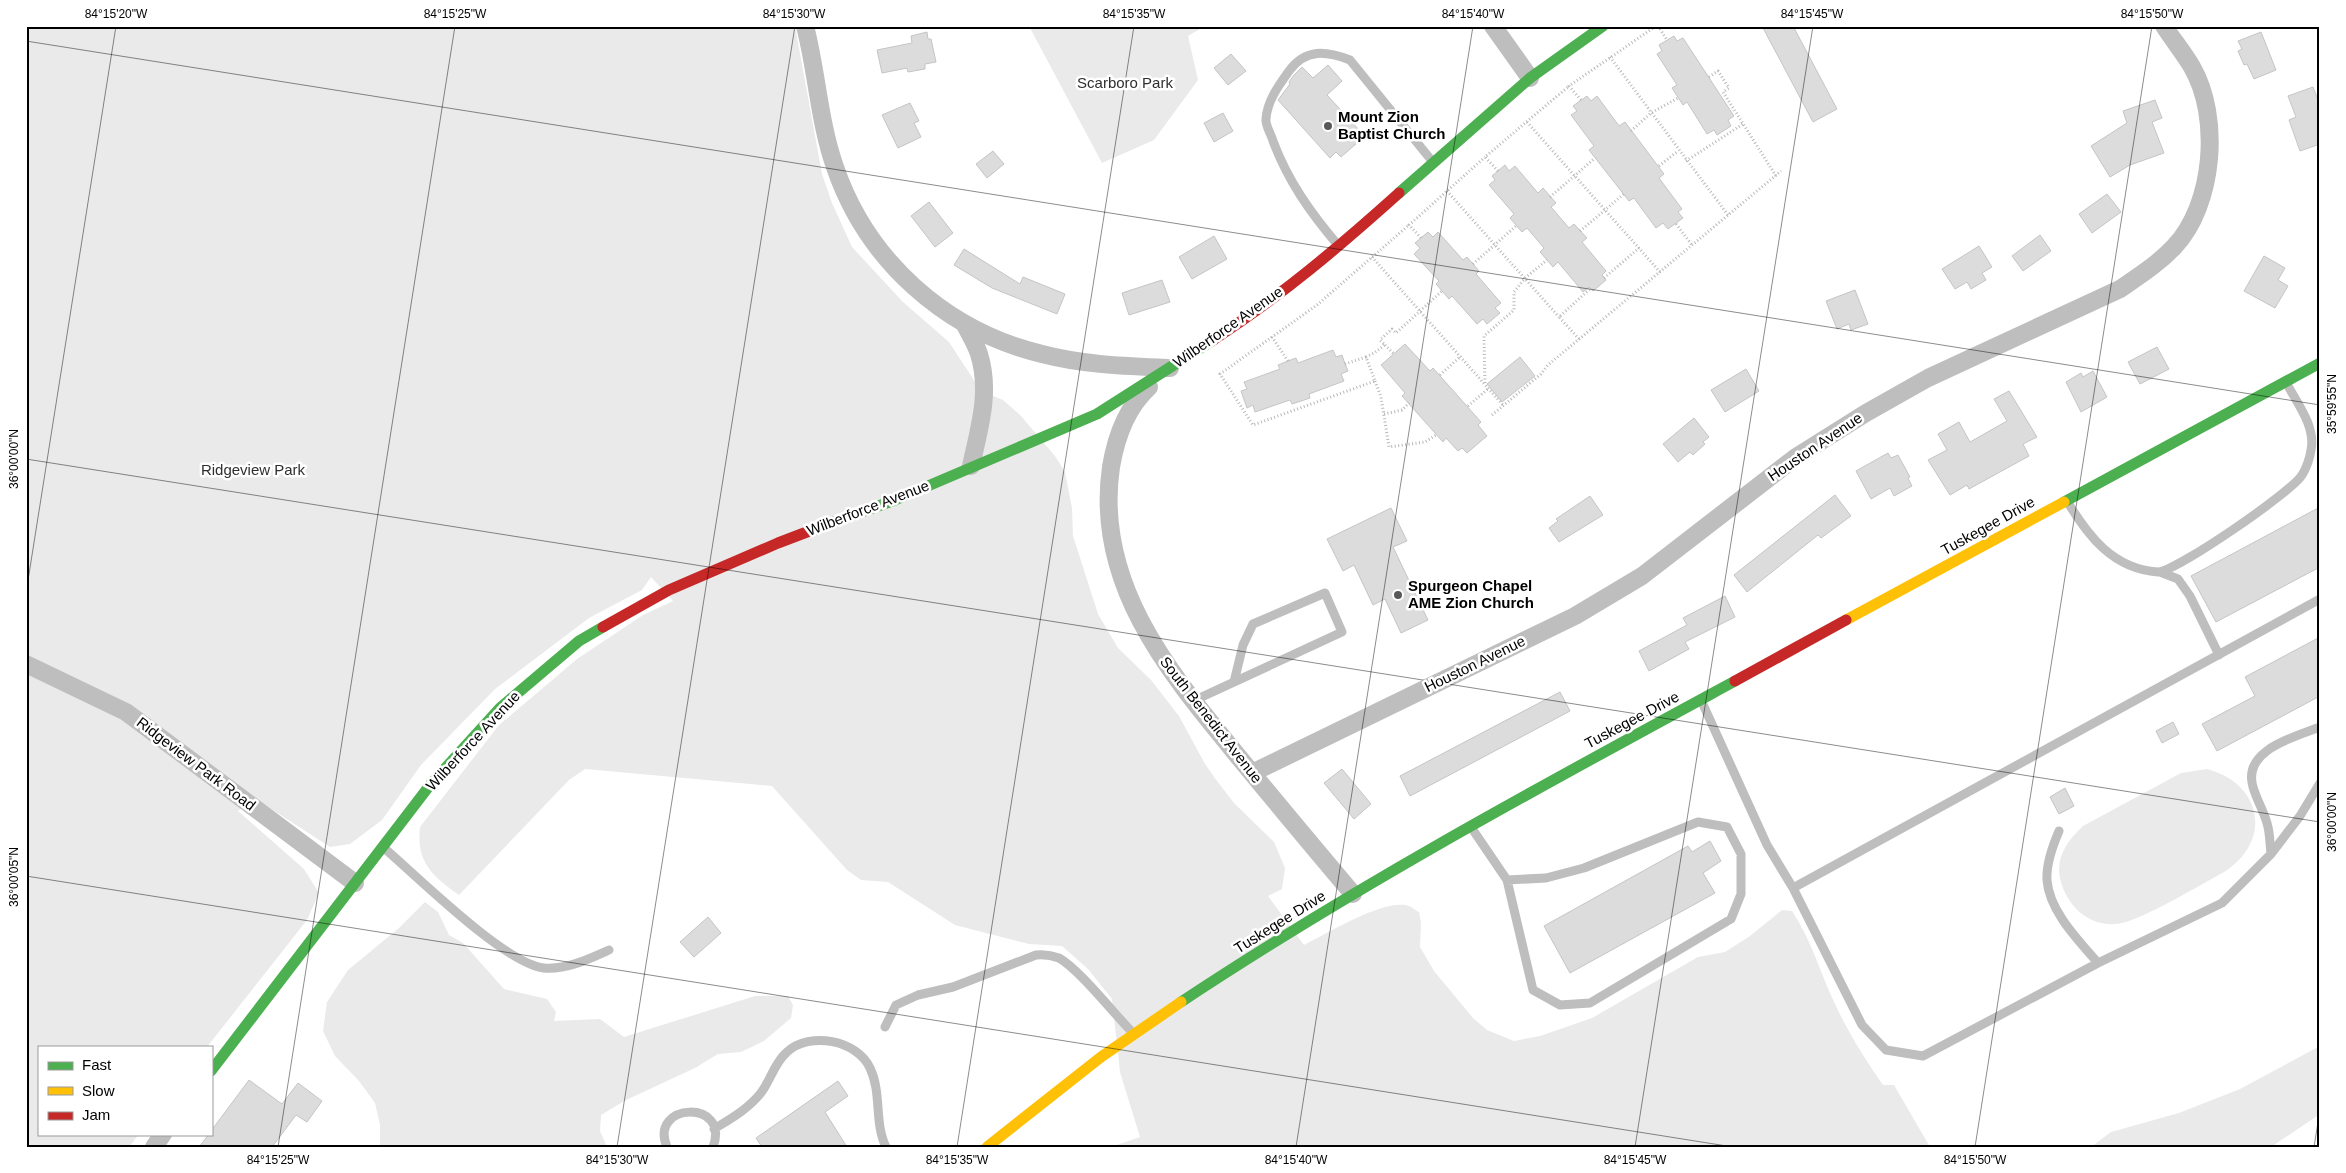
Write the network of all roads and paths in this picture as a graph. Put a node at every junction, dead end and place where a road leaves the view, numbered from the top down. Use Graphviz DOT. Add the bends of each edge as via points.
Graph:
graph roads {
  1 [pos="805,26"];
  2 [pos="1603,26"];
  3 [pos="1657,26"];
  4 [pos="2164,26"];
  5 [pos="1500,30"];
  6 [pos="1667,40"];
  7 [pos="1610,57"];
  8 [pos="1530,78"];
  9 [pos="1709,78"];
  10 [pos="1569,86"];
  11 [pos="1678,98"];
  12 [pos="1580,100"];
  13 [pos="1651,113"];
  14 [pos="1527,122"];
  15 [pos="1743,124"];
  16 [pos="1631,131"];
  17 [pos="1678,151"];
  18 [pos="1485,157"];
  19 [pos="1595,158"];
  20 [pos="1686,161"];
  21 [pos="1434,164"];
  22 [pos="1659,166"];
  23 [pos="1498,171"];
  24 [pos="1781,171"];
  25 [pos="1574,174"];
  26 [pos="1776,176"];
  27 [pos="1447,191"];
  28 [pos="1624,194"];
  29 [pos="1550,197"];
  30 [pos="1605,210"];
  31 [pos="1728,215"];
  32 [pos="1409,224"];
  33 [pos="1676,224"];
  34 [pos="1516,226"];
  35 [pos="1580,231"];
  36 [pos="1421,238"];
  37 [pos="1495,244"];
  38 [pos="1692,245"];
  39 [pos="1339,246"];
  40 [pos="1639,248"];
  41 [pos="1372,257"];
  42 [pos="1547,260"];
  43 [pos="1473,264"];
  44 [pos="1660,272"];
  45 [pos="1525,278"];
  46 [pos="1604,278"];
  47 [pos="1591,288"];
  48 [pos="1442,291"];
  49 [pos="1420,311"];
  50 [pos="1559,317"];
  51 [pos="964,323"];
  52 [pos="1272,337"];
  53 [pos="1579,340"];
  54 [pos="1385,344"];
  55 [pos="1394,354"];
  56 [pos="1366,356"];
  57 [pos="1461,356"];
  58 [pos="1288,361"];
  59 [pos="2320,363"];
  60 [pos="1345,364"];
  61 [pos="1170,368"];
  62 [pos="1440,375"];
  63 [pos="1375,381"];
  64 [pos="2286,382"];
  65 [pos="1485,384"];
  66 [pos="1489,388"];
  67 [pos="1409,403"];
  68 [pos="1503,405"];
  69 [pos="1468,406"];
  70 [pos="1384,414"];
  71 [pos="1492,415"];
  72 [pos="1436,435"];
  73 [pos="971,466"];
  74 [pos="2067,500"];
  75 [pos="2160,572"];
  76 [pos="2320,599"];
  77 [pos="2219,655"];
  78 [pos="26,664"];
  79 [pos="1234,682"];
  80 [pos="1701,700"];
  81 [pos="1193,702"];
  82 [pos="2320,727"];
  83 [pos="1252,773"];
  84 [pos="2320,784"];
  85 [pos="1469,825"];
  86 [pos="2059,831"];
  87 [pos="382,846"];
  88 [pos="2271,854"];
  89 [pos="1507,880"];
  90 [pos="355,883"];
  91 [pos="1793,888"];
  92 [pos="1353,894"];
  93 [pos="609,950"];
  94 [pos="2098,963"];
  95 [pos="885,1027"];
  96 [pos="1133,1033"];
  97 [pos="212,1070"];
  98 [pos="714,1129"];
  99 [pos="162,1136"];
  100 [pos="154,1147"];
  101 [pos="667,1147"];
  102 [pos="713,1147"];
  103 [pos="886,1147"];
  104 [pos="987,1147"];
  1 -- 51 [label="street" via="834,166 854,212 898,273"];
  2 -- 8 [label="street, Wilberforce Avenue"];
  3 -- 6 [label="path"];
  3 -- 7 [label="path"];
  4 -- 83 [label="street, Houston Avenue" via="2193,68 2203,96 2210,140 2205,187 2193,220 2175,246 2149,270 2120,289 1928,378 1866,413 1790,461 1642,576 1576,616"];
  5 -- 8 [label="street"];
  7 -- 10 [label="path"];
  7 -- 13 [label="path"];
  8 -- 21 [label="street, Wilberforce Avenue"];
  9 -- 15 [label="path" via="1718,71 1729,88 1723,92"];
  10 -- 12 [label="path"];
  10 -- 14 [label="path"];
  11 -- 13 [label="path"];
  13 -- 16 [label="path"];
  13 -- 17 [label="path"];
  14 -- 18 [label="path"];
  14 -- 25 [label="path"];
  15 -- 20 [label="path"];
  15 -- 26 [label="path"];
  17 -- 20 [label="path"];
  17 -- 22 [label="path"];
  18 -- 23 [label="path"];
  18 -- 27 [label="path"];
  19 -- 25 [label="path"];
  20 -- 31 [label="path"];
  21 -- 39 [label="street, Wilberforce Avenue"];
  21 -- 39 [label="lane" via="1350,60 1316,52 1294,63 1273,94 1265,120 1291,180 1310,212"];
  24 -- 26 [label="path"];
  25 -- 29 [label="path"];
  25 -- 30 [label="path"];
  26 -- 31 [label="path"];
  27 -- 32 [label="path"];
  27 -- 37 [label="path"];
  28 -- 30 [label="path"];
  30 -- 35 [label="path"];
  30 -- 40 [label="path"];
  31 -- 38 [label="path"];
  32 -- 36 [label="path"];
  32 -- 41 [label="path"];
  33 -- 38 [label="path"];
  34 -- 37 [label="path"];
  37 -- 43 [label="path"];
  37 -- 45 [label="path"];
  38 -- 44 [label="path"];
  39 -- 61 [label="street, Wilberforce Avenue" via="1255,312"];
  40 -- 44 [label="path"];
  40 -- 46 [label="path"];
  41 -- 49 [label="path"];
  41 -- 52 [label="path" via="1317,305"];
  42 -- 45 [label="path"];
  44 -- 53 [label="path"];
  45 -- 50 [label="path"];
  45 -- 65 [label="path" via="1514,292 1514,310 1484,336"];
  47 -- 50 [label="path"];
  48 -- 49 [label="path"];
  49 -- 54 [label="path" via="1396,333 1392,329 1380,340"];
  49 -- 57 [label="path"];
  50 -- 53 [label="path"];
  51 -- 61 [label="street" via="1003,343 1043,355 1110,366"];
  51 -- 73 [label="street" via="979,353 985,377 984,410"];
  52 -- 58 [label="path"];
  52 -- 63 [label="path" via="1220,374 1253,425"];
  53 -- 68 [label="path"];
  54 -- 55 [label="path"];
  54 -- 56 [label="path"];
  56 -- 60 [label="path"];
  56 -- 63 [label="path"];
  57 -- 62 [label="path"];
  57 -- 65 [label="path"];
  59 -- 64 [label="street, Tuskegee Drive"];
  61 -- 73 [label="street, Wilberforce Avenue" via="1097,414"];
  61 -- 81 [label="street, South Benedict Avenue" via="1146,390 1119,431 1108,486 1109,520 1116,559 1128,597 1162,660"];
  63 -- 70 [label="path"];
  64 -- 74 [label="street, Tuskegee Drive"];
  64 -- 75 [label="lane" via="2309,426 2312,449 2302,476 2275,501 2239,526"];
  65 -- 66 [label="path"];
  66 -- 68 [label="path"];
  66 -- 69 [label="path"];
  67 -- 70 [label="path" via="1402,410"];
  68 -- 71 [label="path"];
  70 -- 72 [label="path" via="1389,446 1425,442"];
  73 -- 87 [label="street, Wilberforce Avenue" via="669,590 579,641 500,708 430,785"];
  74 -- 75 [label="lane" via="2084,528 2109,555 2129,566"];
  74 -- 80 [label="street, Tuskegee Drive"];
  75 -- 77 [label="lane" via="2182,584"];
  76 -- 77 [label="lane"];
  77 -- 91 [label="lane"];
  78 -- 90 [label="street, Ridgeview Park Road" via="126,712"];
  79 -- 79 [label="lane" via="1342,632 1325,593 1253,624 1243,645"];
  79 -- 81 [label="lane"];
  80 -- 85 [label="street, Tuskegee Drive"];
  80 -- 91 [label="lane" via="1767,845"];
  81 -- 83 [label="street, South Benedict Avenue"];
  82 -- 88 [label="lane" via="2262,753 2253,768 2252,785 2268,826"];
  83 -- 92 [label="street, South Benedict Avenue"];
  84 -- 88 [label="lane"];
  85 -- 89 [label="lane"];
  85 -- 92 [label="street, Tuskegee Drive"];
  86 -- 94 [label="lane" via="2052,848 2047,880 2055,905 2072,934"];
  87 -- 90 [label="street, Wilberforce Avenue"];
  87 -- 93 [label="lane" via="493,942 524,963 558,968"];
  88 -- 94 [label="lane" via="2222,903"];
  89 -- 89 [label="lane" via="1546,878 1584,868 1698,822 1727,828 1741,854 1741,894 1731,920 1590,1003 1560,1006 1532,990"];
  90 -- 97 [label="street, Wilberforce Avenue"];
  91 -- 94 [label="lane" via="1862,1025 1886,1050 1923,1056"];
  92 -- 96 [label="street, Tuskegee Drive"];
  95 -- 96 [label="lane" via="896,1005 918,995 953,987 1036,955 1049,954 1076,972"];
  96 -- 104 [label="street, Tuskegee Drive" via="1032,1108"];
  98 -- 101 [label="lane" via="704,1115 688,1111 679,1113 664,1133"];
  98 -- 102 [label="lane"];
  98 -- 103 [label="lane" via="761,1094 786,1052 812,1041 831,1041 861,1055 870,1067 876,1083"];
  99 -- 100 [label="street"];
}
